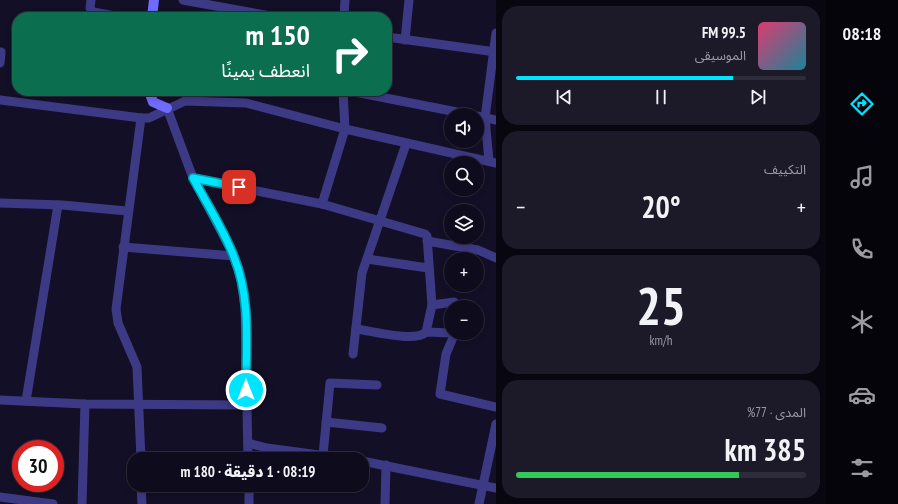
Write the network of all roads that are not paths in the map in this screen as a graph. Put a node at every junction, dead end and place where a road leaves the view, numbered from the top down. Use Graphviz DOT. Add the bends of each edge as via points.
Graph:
graph roads {
  1 [pos="91,0"];
  2 [pos="154,0"];
  3 [pos="183,0"];
  4 [pos="345,0"];
  5 [pos="409,0"];
  6 [pos="93,12"];
  7 [pos="153,12"];
  8 [pos="249,12"];
  9 [pos="344,12"];
  10 [pos="496,33"];
  11 [pos="392,37"];
  12 [pos="405,40"];
  13 [pos="1,52"];
  14 [pos="495,52"];
  15 [pos="0,63"];
  16 [pos="151,96"];
  17 [pos="343,96"];
  18 [pos="375,96"];
  19 [pos="0,100"];
  20 [pos="168,108"];
  21 [pos="483,108"];
  22 [pos="444,109"];
  23 [pos="141,118"];
  24 [pos="484,118"];
  25 [pos="496,120"];
  26 [pos="345,129"];
  27 [pos="484,129"];
  28 [pos="406,144"];
  29 [pos="492,162"];
  30 [pos="193,178"];
  31 [pos="0,203"];
  32 [pos="322,204"];
  33 [pos="58,205"];
  34 [pos="127,211"];
  35 [pos="381,221"];
  36 [pos="428,241"];
  37 [pos="123,246"];
  38 [pos="234,256"];
  39 [pos="496,258"];
  40 [pos="367,259"];
  41 [pos="428,268"];
  42 [pos="444,303"];
  43 [pos="432,305"];
  44 [pos="356,329"];
  45 [pos="426,332"];
  46 [pos="444,333"];
  47 [pos="452,340"];
  48 [pos="353,354"];
  49 [pos="377,385"];
  50 [pos="0,400"];
  51 [pos="26,401"];
  52 [pos="140,403"];
  53 [pos="86,404"];
  54 [pos="246,405"];
  55 [pos="496,407"];
  56 [pos="326,422"];
  57 [pos="496,424"];
  58 [pos="382,428"];
  59 [pos="248,442"];
  60 [pos="141,452"];
  61 [pos="248,452"];
  62 [pos="299,452"];
  63 [pos="323,452"];
  64 [pos="369,462"];
  65 [pos="386,465"];
  66 [pos="482,485"];
  67 [pos="496,488"];
  68 [pos="141,492"];
  69 [pos="249,492"];
  70 [pos="6,500"];
  71 [pos="53,504"];
  72 [pos="82,504"];
  73 [pos="142,504"];
  74 [pos="249,504"];
  75 [pos="385,504"];
  76 [pos="479,504"];
  1 -- 6 [label="street" via="90,8"];
  2 -- 7 [label="street"];
  3 -- 8 [label="street"];
  4 -- 9 [label="street"];
  5 -- 12 [label="street"];
  10 -- 14 [label="street"];
  11 -- 12 [label="street"];
  12 -- 14 [label="street"];
  13 -- 15 [label="street"];
  14 -- 21 [label="street"];
  16 -- 20 [label="street" via="153,102"];
  17 -- 26 [label="street"];
  18 -- 22 [label="street"];
  19 -- 23 [label="street"];
  20 -- 23 [label="street" via="149,118"];
  20 -- 26 [label="street" via="184,101 246,103"];
  20 -- 30 [label="street"];
  23 -- 34 [label="street"];
  24 -- 25 [label="street"];
  26 -- 28 [label="street"];
  26 -- 32 [label="street"];
  27 -- 29 [label="street"];
  28 -- 29 [label="street"];
  28 -- 35 [label="street"];
  30 -- 32 [label="street"];
  30 -- 38 [label="street"];
  31 -- 33 [label="street"];
  32 -- 35 [label="street"];
  33 -- 34 [label="street"];
  33 -- 51 [label="street"];
  34 -- 37 [label="street"];
  35 -- 36 [label="street" via="425,234"];
  35 -- 40 [label="street"];
  36 -- 39 [label="street" via="478,250"];
  36 -- 41 [label="street"];
  37 -- 38 [label="street"];
  37 -- 52 [label="street" via="116,316 137,367"];
  38 -- 54 [label="street" via="241,279 245,308"];
  40 -- 41 [label="street"];
  40 -- 44 [label="street" via="362,273"];
  41 -- 43 [label="street"];
  42 -- 43 [label="street"];
  43 -- 45 [label="street"];
  44 -- 45 [label="street" via="406,337 423,335"];
  44 -- 48 [label="street"];
  45 -- 46 [label="street"];
  47 -- 55 [label="street" via="446,354 439,392"];
  49 -- 56 [label="street" via="330,383"];
  50 -- 51 [label="street"];
  51 -- 53 [label="street"];
  52 -- 53 [label="street"];
  52 -- 54 [label="street"];
  52 -- 60 [label="street"];
  53 -- 72 [label="street"];
  54 -- 59 [label="street"];
  56 -- 58 [label="street"];
  56 -- 63 [label="street"];
  57 -- 66 [label="street"];
  59 -- 61 [label="street"];
  59 -- 62 [label="street" via="267,448"];
  64 -- 65 [label="street"];
  65 -- 66 [label="street"];
  65 -- 75 [label="street"];
  66 -- 67 [label="street"];
  66 -- 76 [label="street"];
  68 -- 73 [label="street"];
  69 -- 74 [label="street"];
  70 -- 71 [label="street"];
}
